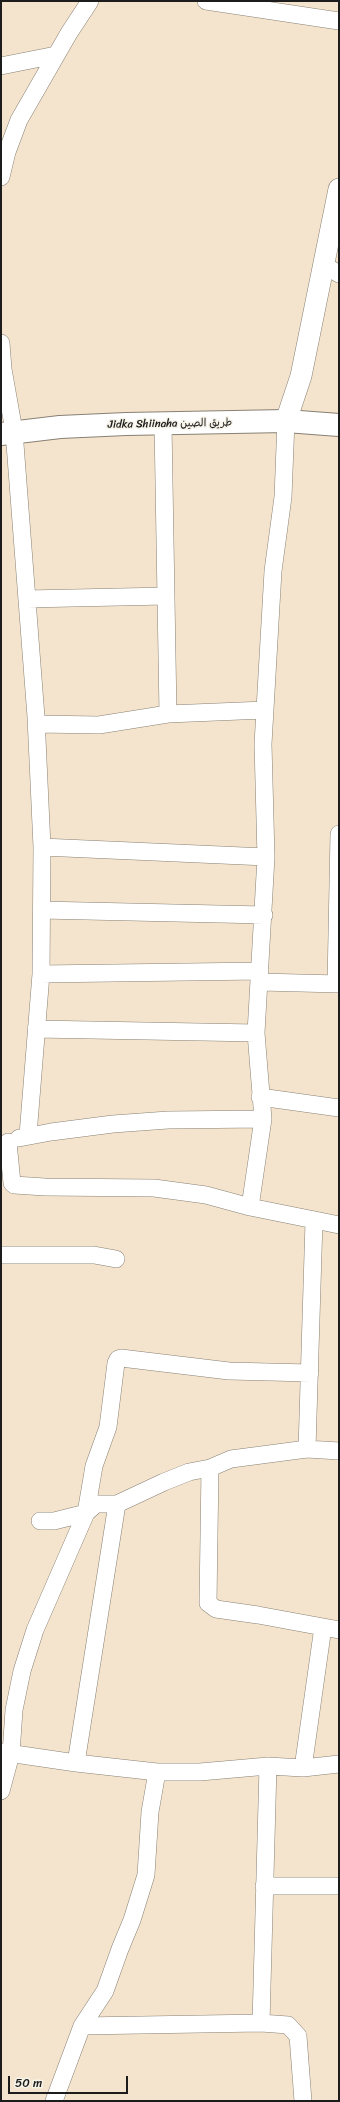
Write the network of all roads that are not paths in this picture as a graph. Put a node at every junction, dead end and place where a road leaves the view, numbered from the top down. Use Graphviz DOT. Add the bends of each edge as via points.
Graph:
graph roads {
  1 [pos="90,1"];
  2 [pos="206,1"];
  3 [pos="339,21"];
  4 [pos="56,55"];
  5 [pos="1,66"];
  6 [pos="1,177"];
  7 [pos="339,189"];
  8 [pos="332,270"];
  9 [pos="1,343"];
  10 [pos="286,421"];
  11 [pos="163,424"];
  12 [pos="339,425"];
  13 [pos="8,432"];
  14 [pos="166,596"];
  15 [pos="27,599"];
  16 [pos="265,710"];
  17 [pos="168,714"];
  18 [pos="37,724"];
  19 [pos="339,834"];
  20 [pos="42,847"];
  21 [pos="266,857"];
  22 [pos="41,910"];
  23 [pos="264,915"];
  24 [pos="41,974"];
  25 [pos="260,977"];
  26 [pos="337,984"];
  27 [pos="36,1029"];
  28 [pos="256,1033"];
  29 [pos="260,1097"];
  30 [pos="339,1108"];
  31 [pos="263,1119"];
  32 [pos="28,1135"];
  33 [pos="5,1142"];
  34 [pos="250,1207"];
  35 [pos="314,1221"];
  36 [pos="339,1225"];
  37 [pos="1,1255"];
  38 [pos="116,1259"];
  39 [pos="310,1373"];
  40 [pos="307,1449"];
  41 [pos="339,1451"];
  42 [pos="210,1468"];
  43 [pos="118,1504"];
  44 [pos="86,1514"];
  45 [pos="40,1521"];
  46 [pos="331,1629"];
  47 [pos="6,1753"];
  48 [pos="76,1763"];
  49 [pos="339,1764"];
  50 [pos="268,1766"];
  51 [pos="303,1768"];
  52 [pos="157,1772"];
  53 [pos="1,1791"];
  54 [pos="264,1886"];
  55 [pos="339,1886"];
  56 [pos="261,2023"];
  57 [pos="82,2026"];
  58 [pos="54,2101"];
  59 [pos="303,2101"];
  1 -- 4 [label="street"];
  2 -- 3 [label="street"];
  4 -- 5 [label="street"];
  4 -- 6 [label="street" via="19,120"];
  7 -- 8 [label="street"];
  8 -- 10 [label="street"];
  9 -- 13 [label="street"];
  10 -- 11 [label="main road, Jidka Shiinaha طريق الصين"];
  10 -- 12 [label="main road, Jidka Shiinaha طريق الصين"];
  10 -- 16 [label="street" via="283,497 273,571"];
  11 -- 13 [label="main road, Jidka Shiinaha طريق الصين" via="60,427"];
  11 -- 14 [label="street"];
  13 -- 15 [label="street"];
  14 -- 15 [label="street"];
  14 -- 17 [label="street"];
  15 -- 18 [label="street"];
  16 -- 17 [label="street"];
  16 -- 21 [label="street" via="263,744"];
  17 -- 18 [label="street" via="99,725"];
  18 -- 20 [label="street"];
  19 -- 26 [label="street"];
  20 -- 21 [label="street"];
  20 -- 22 [label="street"];
  21 -- 23 [label="street"];
  22 -- 23 [label="street"];
  22 -- 24 [label="street"];
  23 -- 25 [label="street"];
  24 -- 25 [label="street"];
  24 -- 27 [label="street"];
  25 -- 26 [label="street"];
  25 -- 28 [label="street"];
  27 -- 28 [label="street"];
  27 -- 32 [label="street"];
  28 -- 29 [label="street"];
  29 -- 30 [label="street"];
  29 -- 31 [label="street"];
  31 -- 32 [label="street" via="160,1120"];
  31 -- 34 [label="street"];
  32 -- 33 [label="street"];
  33 -- 34 [label="street" via="14,1185 154,1188 206,1195"];
  34 -- 35 [label="street"];
  35 -- 36 [label="street"];
  35 -- 39 [label="street"];
  37 -- 38 [label="street" via="94,1255"];
  39 -- 40 [label="street"];
  39 -- 44 [label="street" via="228,1370 121,1358 116,1363 108,1426 94,1466"];
  40 -- 41 [label="street"];
  40 -- 42 [label="street" via="231,1459"];
  42 -- 43 [label="street" via="189,1472"];
  42 -- 46 [label="street" via="208,1603 216,1609"];
  43 -- 44 [label="street" via="96,1504"];
  43 -- 48 [label="street"];
  44 -- 45 [label="street" via="54,1522"];
  44 -- 47 [label="street" via="35,1630 22,1671"];
  46 -- 51 [label="street"];
  47 -- 48 [label="street"];
  47 -- 53 [label="street"];
  48 -- 52 [label="street"];
  49 -- 51 [label="street"];
  50 -- 51 [label="street"];
  50 -- 52 [label="street" via="200,1772"];
  50 -- 54 [label="street"];
  52 -- 57 [label="street" via="150,1812 146,1875 105,1991"];
  54 -- 55 [label="street"];
  54 -- 56 [label="street"];
  56 -- 57 [label="street"];
  56 -- 59 [label="street" via="288,2025 298,2036"];
  57 -- 58 [label="street"];
}
